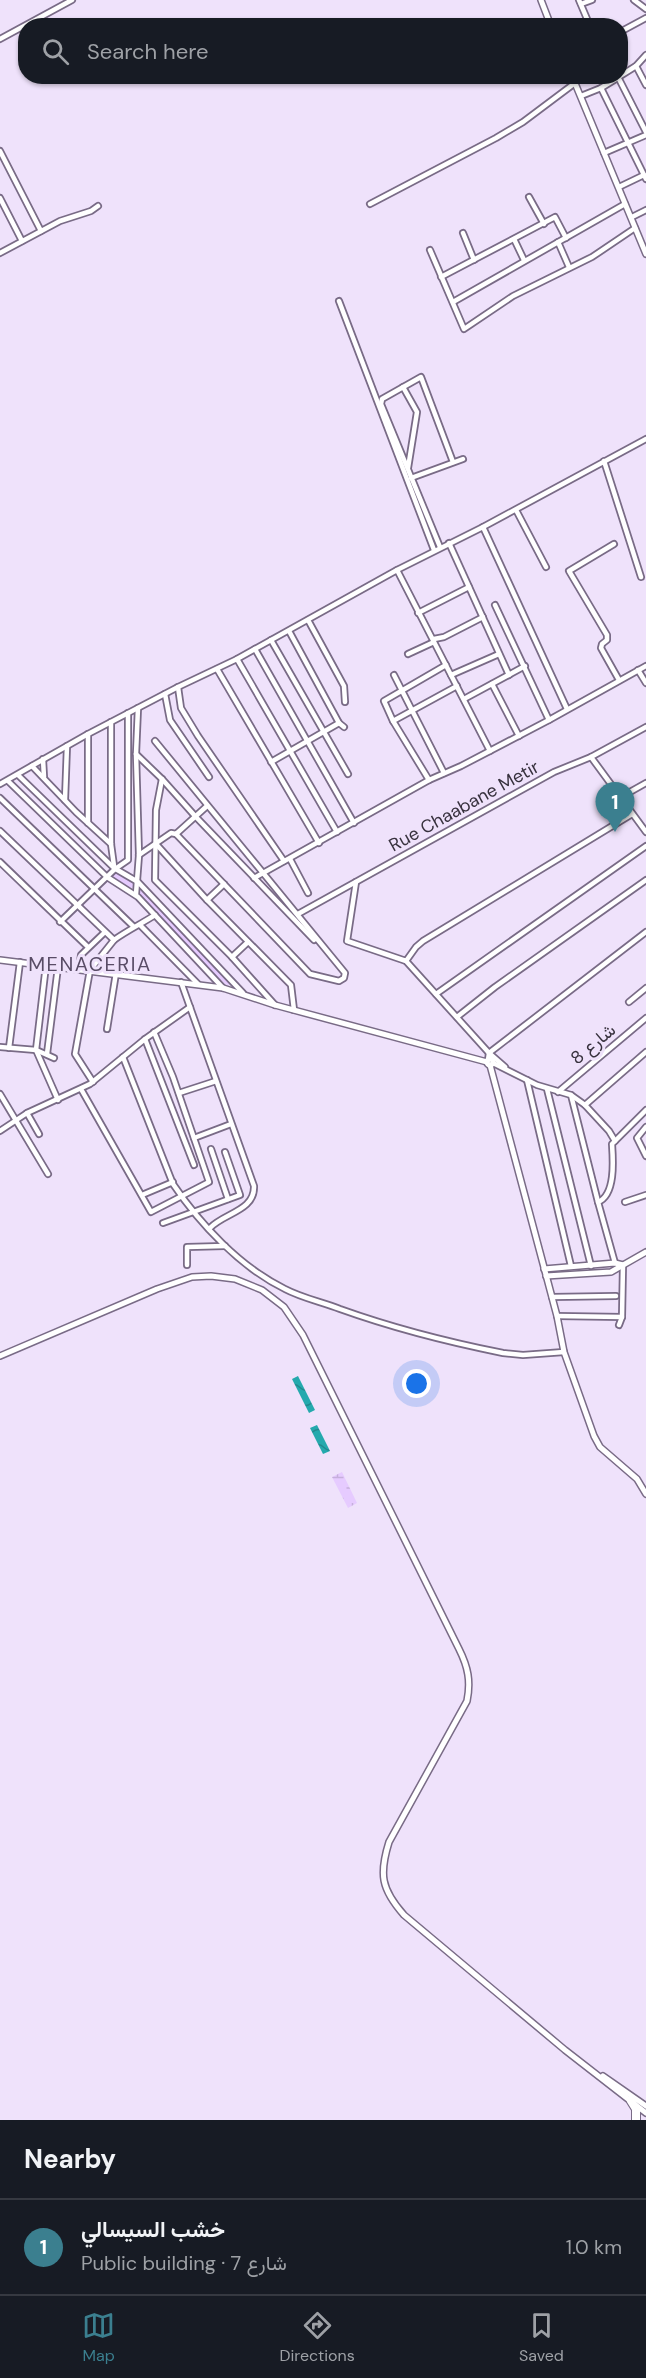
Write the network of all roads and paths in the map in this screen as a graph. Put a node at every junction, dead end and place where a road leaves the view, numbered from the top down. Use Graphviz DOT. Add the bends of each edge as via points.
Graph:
graph roads {
  1 [pos="72,0"];
  2 [pos="541,0"];
  3 [pos="592,0"];
  4 [pos="634,0"];
  5 [pos="580,2"];
  6 [pos="646,9"];
  7 [pos="39,18"];
  8 [pos="548,18"];
  9 [pos="587,18"];
  10 [pos="646,18"];
  11 [pos="628,28"];
  12 [pos="18,29"];
  13 [pos="0,39"];
  14 [pos="646,54"];
  15 [pos="636,66"];
  16 [pos="628,71"];
  17 [pos="644,79"];
  18 [pos="574,84"];
  19 [pos="575,84"];
  20 [pos="607,84"];
  21 [pos="623,84"];
  22 [pos="646,86"];
  23 [pos="601,88"];
  24 [pos="581,96"];
  25 [pos="646,134"];
  26 [pos="628,143"];
  27 [pos="0,151"];
  28 [pos="604,153"];
  29 [pos="645,177"];
  30 [pos="619,187"];
  31 [pos="529,197"];
  32 [pos="0,198"];
  33 [pos="370,204"];
  34 [pos="626,204"];
  35 [pos="98,206"];
  36 [pos="646,210"];
  37 [pos="632,217"];
  38 [pos="544,224"];
  39 [pos="635,228"];
  40 [pos="41,231"];
  41 [pos="463,233"];
  42 [pos="566,238"];
  43 [pos="513,239"];
  44 [pos="22,241"];
  45 [pos="558,242"];
  46 [pos="430,250"];
  47 [pos="0,253"];
  48 [pos="646,254"];
  49 [pos="474,260"];
  50 [pos="524,260"];
  51 [pos="569,267"];
  52 [pos="441,277"];
  53 [pos="339,301"];
  54 [pos="453,302"];
  55 [pos="403,387"];
  56 [pos="646,439"];
  57 [pos="463,459"];
  58 [pos="604,461"];
  59 [pos="453,462"];
  60 [pos="408,468"];
  61 [pos="411,478"];
  62 [pos="516,510"];
  63 [pos="483,527"];
  64 [pos="449,543"];
  65 [pos="614,544"];
  66 [pos="437,549"];
  67 [pos="546,567"];
  68 [pos="397,570"];
  69 [pos="641,577"];
  70 [pos="469,587"];
  71 [pos="495,605"];
  72 [pos="418,613"];
  73 [pos="483,617"];
  74 [pos="308,620"];
  75 [pos="289,631"];
  76 [pos="271,640"];
  77 [pos="434,641"];
  78 [pos="255,649"];
  79 [pos="408,654"];
  80 [pos="499,654"];
  81 [pos="237,659"];
  82 [pos="446,665"];
  83 [pos="525,666"];
  84 [pos="646,666"];
  85 [pos="217,669"];
  86 [pos="638,670"];
  87 [pos="394,675"];
  88 [pos="452,675"];
  89 [pos="509,675"];
  90 [pos="619,680"];
  91 [pos="646,683"];
  92 [pos="492,684"];
  93 [pos="457,686"];
  94 [pos="178,687"];
  95 [pos="402,690"];
  96 [pos="165,694"];
  97 [pos="464,699"];
  98 [pos="345,702"];
  99 [pos="138,708"];
  100 [pos="567,709"];
  101 [pos="414,711"];
  102 [pos="129,713"];
  103 [pos="549,720"];
  104 [pos="393,721"];
  105 [pos="111,722"];
  106 [pos="339,723"];
  107 [pos="646,727"];
  108 [pos="344,728"];
  109 [pos="324,732"];
  110 [pos="88,734"];
  111 [pos="519,736"];
  112 [pos="155,741"];
  113 [pos="306,742"];
  114 [pos="67,746"];
  115 [pos="489,751"];
  116 [pos="289,752"];
  117 [pos="136,754"];
  118 [pos="591,757"];
  119 [pos="43,759"];
  120 [pos="271,762"];
  121 [pos="32,766"];
  122 [pos="444,773"];
  123 [pos="348,774"];
  124 [pos="18,775"];
  125 [pos="44,777"];
  126 [pos="209,777"];
  127 [pos="162,778"];
  128 [pos="429,780"];
  129 [pos="8,781"];
  130 [pos="646,783"];
  131 [pos="0,784"];
  132 [pos="621,797"];
  133 [pos="0,798"];
  134 [pos="65,800"];
  135 [pos="207,806"];
  136 [pos="632,814"];
  137 [pos="195,816"];
  138 [pos="88,823"];
  139 [pos="354,823"];
  140 [pos="644,825"];
  141 [pos="0,831"];
  142 [pos="337,832"];
  143 [pos="646,832"];
  144 [pos="176,834"];
  145 [pos="319,843"];
  146 [pos="111,844"];
  147 [pos="156,844"];
  148 [pos="646,846"];
  149 [pos="139,855"];
  150 [pos="291,859"];
  151 [pos="284,861"];
  152 [pos="0,862"];
  153 [pos="115,869"];
  154 [pos="264,873"];
  155 [pos="107,877"];
  156 [pos="254,878"];
  157 [pos="646,880"];
  158 [pos="138,882"];
  159 [pos="356,882"];
  160 [pos="224,884"];
  161 [pos="95,888"];
  162 [pos="308,892"];
  163 [pos="136,894"];
  164 [pos="207,900"];
  165 [pos="77,906"];
  166 [pos="298,914"];
  167 [pos="155,915"];
  168 [pos="60,922"];
  169 [pos="140,925"];
  170 [pos="133,926"];
  171 [pos="105,932"];
  172 [pos="646,932"];
  173 [pos="114,940"];
  174 [pos="248,942"];
  175 [pos="88,947"];
  176 [pos="324,950"];
  177 [pos="232,957"];
  178 [pos="0,960"];
  179 [pos="406,961"];
  180 [pos="20,962"];
  181 [pos="46,965"];
  182 [pos="58,967"];
  183 [pos="79,969"];
  184 [pos="90,970"];
  185 [pos="116,974"];
  186 [pos="181,982"];
  187 [pos="198,984"];
  188 [pos="223,988"];
  189 [pos="646,988"];
  190 [pos="436,994"];
  191 [pos="245,995"];
  192 [pos="629,1002"];
  193 [pos="275,1005"];
  194 [pos="190,1006"];
  195 [pos="294,1010"];
  196 [pos="456,1017"];
  197 [pos="646,1018"];
  198 [pos="107,1029"];
  199 [pos="154,1032"];
  200 [pos="145,1039"];
  201 [pos="0,1047"];
  202 [pos="9,1048"];
  203 [pos="36,1050"];
  204 [pos="646,1052"];
  205 [pos="489,1053"];
  206 [pos="46,1054"];
  207 [pos="123,1057"];
  208 [pos="54,1058"];
  209 [pos="490,1062"];
  210 [pos="511,1072"];
  211 [pos="527,1080"];
  212 [pos="216,1081"];
  213 [pos="93,1082"];
  214 [pos="81,1089"];
  215 [pos="547,1089"];
  216 [pos="558,1092"];
  217 [pos="178,1093"];
  218 [pos="0,1094"];
  219 [pos="571,1095"];
  220 [pos="58,1100"];
  221 [pos="585,1105"];
  222 [pos="646,1110"];
  223 [pos="27,1113"];
  224 [pos="16,1120"];
  225 [pos="231,1124"];
  226 [pos="646,1128"];
  227 [pos="0,1131"];
  228 [pos="39,1134"];
  229 [pos="194,1138"];
  230 [pos="615,1141"];
  231 [pos="211,1149"];
  232 [pos="225,1152"];
  233 [pos="646,1156"];
  234 [pos="194,1165"];
  235 [pos="48,1174"];
  236 [pos="173,1182"];
  237 [pos="142,1195"];
  238 [pos="646,1195"];
  239 [pos="182,1196"];
  240 [pos="228,1199"];
  241 [pos="598,1202"];
  242 [pos="625,1202"];
  243 [pos="193,1211"];
  244 [pos="163,1223"];
  245 [pos="210,1228"];
  246 [pos="225,1246"];
  247 [pos="646,1252"];
  248 [pos="615,1263"];
  249 [pos="623,1265"];
  250 [pos="187,1266"];
  251 [pos="571,1266"];
  252 [pos="591,1266"];
  253 [pos="544,1269"];
  254 [pos="546,1276"];
  255 [pos="616,1296"];
  256 [pos="552,1297"];
  257 [pos="557,1317"];
  258 [pos="622,1317"];
  259 [pos="619,1325"];
  260 [pos="564,1352"];
  261 [pos="0,1356"];
  262 [pos="646,1494"];
  263 [pos="585,2066"];
  264 [pos="631,2101"];
  265 [pos="646,2106"];
  266 [pos="646,2113"];
  267 [pos="638,2120"];
  1 -- 7 [label="street"];
  2 -- 8 [label="street"];
  3 -- 5 [label="street"];
  4 -- 6 [label="street"];
  5 -- 9 [label="street"];
  10 -- 11 [label="street"];
  12 -- 13 [label="street"];
  14 -- 15 [label="street"];
  15 -- 16 [label="street"];
  15 -- 17 [label="street"];
  17 -- 22 [label="street"];
  18 -- 33 [label="street" via="496,138"];
  19 -- 24 [label="street"];
  20 -- 23 [label="street"];
  21 -- 25 [label="street"];
  23 -- 24 [label="street"];
  23 -- 26 [label="street"];
  24 -- 28 [label="street"];
  25 -- 26 [label="street"];
  26 -- 28 [label="street"];
  26 -- 29 [label="street"];
  27 -- 40 [label="street"];
  28 -- 30 [label="street"];
  29 -- 30 [label="street"];
  30 -- 34 [label="street"];
  31 -- 38 [label="street"];
  32 -- 44 [label="street"];
  34 -- 37 [label="street"];
  34 -- 42 [label="street"];
  35 -- 40 [label="street"];
  36 -- 37 [label="street"];
  37 -- 39 [label="street"];
  38 -- 42 [label="street" via="555,217"];
  38 -- 43 [label="street"];
  39 -- 48 [label="street"];
  39 -- 51 [label="street" via="592,257"];
  40 -- 44 [label="street"];
  41 -- 49 [label="street"];
  42 -- 45 [label="street"];
  43 -- 49 [label="street"];
  43 -- 50 [label="street"];
  44 -- 47 [label="street"];
  45 -- 50 [label="street"];
  45 -- 51 [label="street"];
  46 -- 52 [label="street"];
  49 -- 52 [label="street"];
  50 -- 54 [label="street"];
  51 -- 54 [label="street" via="464,329"];
  52 -- 54 [label="street"];
  53 -- 66 [label="street"];
  55 -- 59 [label="street" via="422,378"];
  55 -- 60 [label="street" via="417,412"];
  55 -- 60 [label="street" via="381,402"];
  56 -- 58 [label="street"];
  57 -- 59 [label="street"];
  58 -- 62 [label="street"];
  58 -- 69 [label="street"];
  59 -- 61 [label="street"];
  60 -- 61 [label="street"];
  61 -- 66 [label="street"];
  62 -- 63 [label="street"];
  62 -- 67 [label="street"];
  63 -- 64 [label="street"];
  63 -- 100 [label="street"];
  64 -- 66 [label="street"];
  64 -- 70 [label="street"];
  65 -- 90 [label="street" via="569,571 607,635 601,648"];
  66 -- 68 [label="street"];
  68 -- 72 [label="street"];
  68 -- 74 [label="street"];
  70 -- 72 [label="street"];
  70 -- 73 [label="street"];
  71 -- 83 [label="street"];
  72 -- 77 [label="street"];
  73 -- 77 [label="street"];
  73 -- 80 [label="street"];
  74 -- 75 [label="street"];
  74 -- 98 [label="street" via="344,686"];
  75 -- 76 [label="street"];
  75 -- 106 [label="street"];
  76 -- 78 [label="street"];
  76 -- 109 [label="street"];
  77 -- 79 [label="street"];
  77 -- 82 [label="street"];
  78 -- 81 [label="street"];
  78 -- 113 [label="street"];
  80 -- 88 [label="street"];
  80 -- 89 [label="street"];
  81 -- 85 [label="street"];
  81 -- 116 [label="street"];
  82 -- 88 [label="street"];
  82 -- 95 [label="street"];
  83 -- 89 [label="street"];
  83 -- 103 [label="street"];
  84 -- 86 [label="street"];
  85 -- 94 [label="street"];
  85 -- 120 [label="street"];
  86 -- 90 [label="street"];
  86 -- 91 [label="street"];
  87 -- 95 [label="street"];
  88 -- 93 [label="street"];
  89 -- 92 [label="street"];
  90 -- 100 [label="street"];
  92 -- 97 [label="street"];
  92 -- 111 [label="street"];
  93 -- 97 [label="street"];
  93 -- 101 [label="street"];
  94 -- 96 [label="street"];
  94 -- 151 [label="street" via="181,708 198,736"];
  95 -- 101 [label="street"];
  95 -- 104 [label="street" via="384,701"];
  96 -- 99 [label="street"];
  96 -- 126 [label="street" via="170,720"];
  97 -- 115 [label="street"];
  99 -- 102 [label="street"];
  99 -- 117 [label="street"];
  100 -- 103 [label="street"];
  101 -- 104 [label="street"];
  101 -- 122 [label="street"];
  102 -- 105 [label="street"];
  102 -- 153 [label="street" via="128,860"];
  103 -- 111 [label="street"];
  104 -- 128 [label="street"];
  105 -- 110 [label="street"];
  105 -- 146 [label="street"];
  106 -- 108 [label="street"];
  106 -- 109 [label="street"];
  107 -- 118 [label="street, Rue Chaabane Metir"];
  109 -- 113 [label="street"];
  109 -- 123 [label="street"];
  110 -- 114 [label="street"];
  110 -- 138 [label="street"];
  111 -- 115 [label="street"];
  112 -- 135 [label="street"];
  113 -- 116 [label="street"];
  113 -- 139 [label="street"];
  114 -- 119 [label="street"];
  114 -- 134 [label="street"];
  115 -- 122 [label="street"];
  116 -- 120 [label="street"];
  116 -- 142 [label="street"];
  117 -- 127 [label="street"];
  117 -- 149 [label="street"];
  118 -- 132 [label="street"];
  118 -- 159 [label="street, Rue Chaabane Metir" via="554,772"];
  119 -- 121 [label="street"];
  119 -- 125 [label="street"];
  120 -- 145 [label="street"];
  121 -- 124 [label="street"];
  121 -- 125 [label="street"];
  122 -- 128 [label="street"];
  124 -- 129 [label="street"];
  124 -- 153 [label="street"];
  125 -- 134 [label="street"];
  127 -- 137 [label="street"];
  127 -- 147 [label="street" via="156,810"];
  128 -- 139 [label="street"];
  129 -- 131 [label="street"];
  129 -- 155 [label="street"];
  130 -- 132 [label="street"];
  132 -- 136 [label="street"];
  133 -- 161 [label="street"];
  134 -- 138 [label="street"];
  135 -- 137 [label="street"];
  135 -- 154 [label="street"];
  136 -- 140 [label="street"];
  136 -- 179 [label="street" via="423,941"];
  137 -- 144 [label="street"];
  137 -- 156 [label="street"];
  138 -- 146 [label="street"];
  139 -- 142 [label="street"];
  140 -- 143 [label="street"];
  141 -- 165 [label="street"];
  142 -- 145 [label="street"];
  144 -- 147 [label="street" via="171,833"];
  144 -- 160 [label="street"];
  145 -- 150 [label="street"];
  146 -- 153 [label="street"];
  147 -- 149 [label="street"];
  147 -- 164 [label="street"];
  147 -- 177 [label="street" via="156,880"];
  148 -- 190 [label="street"];
  149 -- 158 [label="street"];
  150 -- 151 [label="street"];
  150 -- 162 [label="street"];
  151 -- 154 [label="street"];
  152 -- 168 [label="street"];
  153 -- 155 [label="street"];
  153 -- 158 [label="street"];
  154 -- 156 [label="street"];
  154 -- 166 [label="street"];
  155 -- 161 [label="street"];
  155 -- 163 [label="street"];
  156 -- 176 [label="street"];
  157 -- 196 [label="street"];
  158 -- 163 [label="street"];
  158 -- 191 [label="street"];
  159 -- 166 [label="street, Rue Chaabane Metir"];
  159 -- 179 [label="street" via="347,941"];
  160 -- 164 [label="street"];
  160 -- 176 [label="street" via="310,974 339,981 345,973"];
  161 -- 165 [label="street"];
  161 -- 170 [label="street"];
  163 -- 167 [label="street"];
  164 -- 174 [label="street"];
  165 -- 168 [label="street"];
  165 -- 171 [label="street"];
  166 -- 176 [label="street"];
  167 -- 169 [label="street"];
  167 -- 188 [label="street"];
  168 -- 175 [label="street"];
  169 -- 170 [label="street"];
  169 -- 187 [label="street"];
  170 -- 173 [label="street"];
  171 -- 173 [label="street"];
  171 -- 175 [label="street"];
  172 -- 205 [label="street"];
  173 -- 184 [label="street"];
  174 -- 177 [label="street"];
  174 -- 195 [label="street" via="291,984"];
  175 -- 183 [label="street" via="81,955"];
  177 -- 193 [label="street"];
  178 -- 180 [label="street"];
  179 -- 190 [label="street"];
  180 -- 181 [label="street"];
  180 -- 202 [label="street"];
  181 -- 182 [label="street"];
  181 -- 203 [label="street"];
  182 -- 183 [label="street"];
  182 -- 206 [label="street"];
  183 -- 184 [label="street"];
  184 -- 185 [label="street"];
  184 -- 213 [label="street" via="75,1054"];
  185 -- 186 [label="street"];
  185 -- 198 [label="street"];
  186 -- 187 [label="street"];
  186 -- 194 [label="street"];
  187 -- 188 [label="street"];
  188 -- 191 [label="street"];
  189 -- 192 [label="street"];
  190 -- 196 [label="street"];
  191 -- 193 [label="street"];
  193 -- 195 [label="street"];
  194 -- 199 [label="street"];
  194 -- 212 [label="street"];
  195 -- 209 [label="street"];
  196 -- 205 [label="street"];
  197 -- 216 [label="street, شارع 8"];
  199 -- 200 [label="street"];
  199 -- 217 [label="street"];
  200 -- 207 [label="street"];
  200 -- 234 [label="street"];
  201 -- 202 [label="street"];
  202 -- 203 [label="street"];
  203 -- 206 [label="street"];
  203 -- 220 [label="street"];
  204 -- 221 [label="street"];
  205 -- 209 [label="street"];
  205 -- 210 [label="street"];
  206 -- 208 [label="street"];
  207 -- 213 [label="street"];
  207 -- 236 [label="street"];
  209 -- 210 [label="street"];
  209 -- 253 [label="street"];
  210 -- 211 [label="street"];
  211 -- 215 [label="street"];
  211 -- 251 [label="street"];
  212 -- 217 [label="street"];
  212 -- 225 [label="street"];
  213 -- 214 [label="street"];
  214 -- 220 [label="street"];
  214 -- 237 [label="street"];
  215 -- 216 [label="street"];
  215 -- 252 [label="street"];
  216 -- 219 [label="street"];
  217 -- 229 [label="street"];
  218 -- 224 [label="street"];
  219 -- 221 [label="street"];
  219 -- 241 [label="street"];
  220 -- 223 [label="street"];
  221 -- 230 [label="street"];
  222 -- 230 [label="street"];
  223 -- 224 [label="street"];
  223 -- 228 [label="street"];
  224 -- 227 [label="street"];
  224 -- 235 [label="street"];
  225 -- 229 [label="street"];
  225 -- 245 [label="street" via="254,1193 246,1206"];
  226 -- 233 [label="street" via="637,1138"];
  229 -- 239 [label="street" via="209,1182"];
  230 -- 241 [label="street" via="613,1175 606,1197"];
  231 -- 240 [label="street"];
  232 -- 240 [label="street" via="240,1195"];
  236 -- 237 [label="street"];
  236 -- 239 [label="street"];
  237 -- 239 [label="street" via="151,1212"];
  238 -- 242 [label="street"];
  239 -- 243 [label="street"];
  240 -- 243 [label="street"];
  241 -- 248 [label="street"];
  243 -- 244 [label="street"];
  243 -- 245 [label="street"];
  245 -- 246 [label="street"];
  246 -- 250 [label="street" via="187,1247"];
  246 -- 260 [label="street" via="285,1289 371,1321 503,1353"];
  247 -- 249 [label="street"];
  248 -- 249 [label="street"];
  248 -- 252 [label="street"];
  249 -- 254 [label="street" via="611,1272"];
  249 -- 258 [label="street"];
  251 -- 252 [label="street"];
  251 -- 253 [label="street"];
  253 -- 254 [label="street"];
  254 -- 256 [label="street"];
  255 -- 256 [label="street"];
  256 -- 257 [label="street"];
  257 -- 258 [label="street"];
  257 -- 260 [label="street"];
  258 -- 259 [label="street"];
  260 -- 262 [label="street" via="600,1447 637,1479"];
  261 -- 263 [label="street" via="192,1277 235,1279 262,1290 284,1307 303,1335 469,1673 467,1701 389,1842 382,1862 387,1890 404,1915"];
  263 -- 264 [label="street"];
  263 -- 265 [label="street"];
  264 -- 266 [label="street"];
  264 -- 267 [label="highway"];
  266 -- 267 [label="highway"];
}
